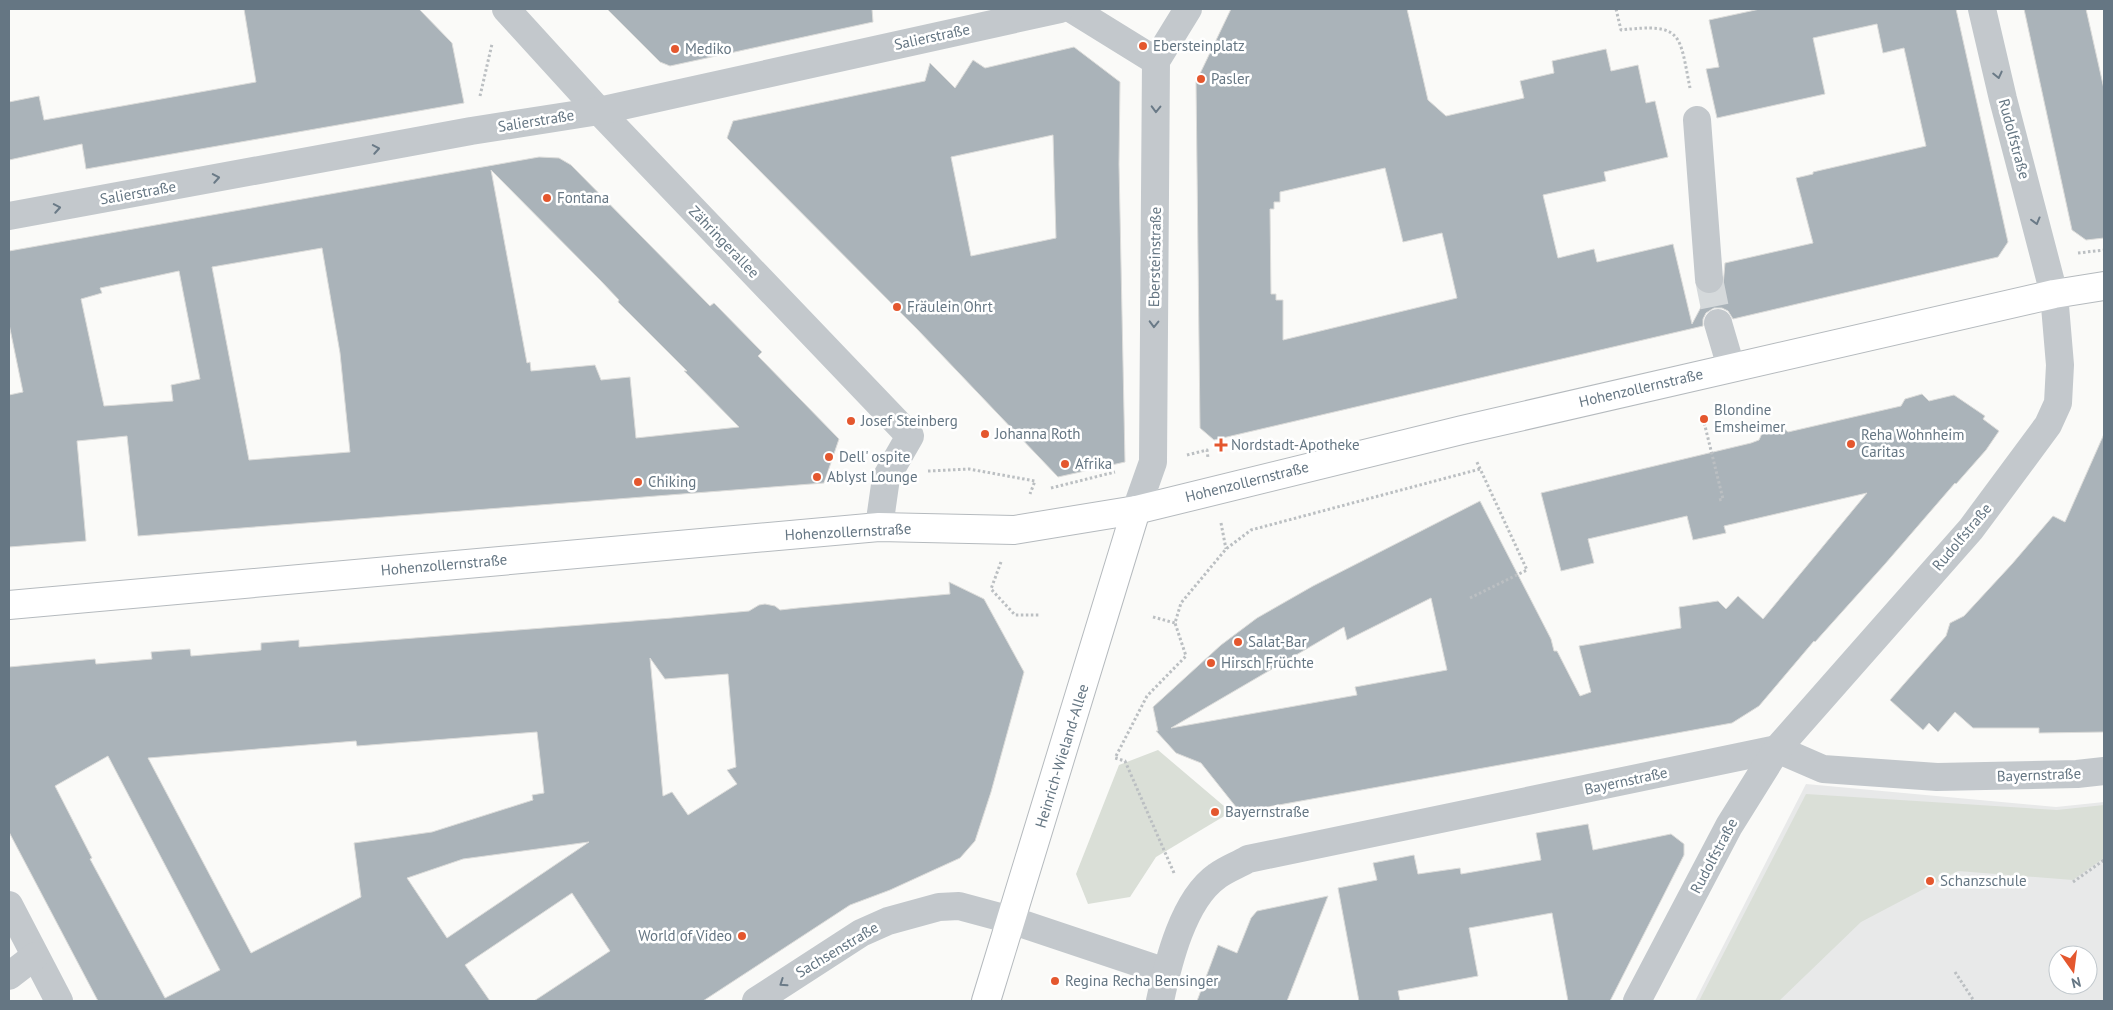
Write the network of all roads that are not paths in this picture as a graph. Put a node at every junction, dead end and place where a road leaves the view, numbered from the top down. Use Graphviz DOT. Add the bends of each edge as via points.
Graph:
graph roads {
  1 [pos="506,9"];
  2 [pos="1060,9"];
  3 [pos="1072,9"];
  4 [pos="1188,9"];
  5 [pos="1982,9"];
  6 [pos="1156,60"];
  7 [pos="599,111"];
  8 [pos="1697,120"];
  9 [pos="9,216"];
  10 [pos="1709,279"];
  11 [pos="2104,286"];
  12 [pos="2054,294"];
  13 [pos="1718,322"];
  14 [pos="1731,367"];
  15 [pos="1136,510"];
  16 [pos="879,527"];
  17 [pos="9,605"];
  18 [pos="1778,750"];
  19 [pos="2104,771"];
  20 [pos="9,906"];
  21 [pos="1011,920"];
  22 [pos="35,956"];
  23 [pos="1166,972"];
  24 [pos="9,976"];
  25 [pos="59,1001"];
  26 [pos="756,1001"];
  27 [pos="986,1001"];
  28 [pos="1160,1001"];
  29 [pos="1637,1001"];
  1 -- 7 [label="street, Zähringerallee"];
  2 -- 7 [label="street, Salierstraße"];
  3 -- 6 [label="street"];
  4 -- 6 [label="street"];
  5 -- 12 [label="street, Rudolfstraße, one-way"];
  6 -- 15 [label="street, Ebersteinstraße, one-way" via="1153,462"];
  9 -- 7 [label="street, Salierstraße, one-way" via="471,131"];
  7 -- 16 [label="street, Zähringerallee" via="910,436 886,478"];
  8 -- 10 [label="street"];
  11 -- 12 [label="main road, Hohenzollernstraße"];
  12 -- 14 [label="main road, Hohenzollernstraße"];
  12 -- 18 [label="street, Rudolfstraße" via="2060,365 2058,403 2048,425 1971,529"];
  13 -- 14 [label="street"];
  14 -- 15 [label="main road, Hohenzollernstraße"];
  15 -- 16 [label="main road, Hohenzollernstraße" via="1014,530"];
  15 -- 21 [label="main road, Heinrich-Wieland-Allee"];
  16 -- 17 [label="main road, Hohenzollernstraße"];
  18 -- 19 [label="street, Bayernstraße" via="1823,769 1937,777"];
  18 -- 23 [label="street, Bayernstraße" via="1248,859 1216,877 1189,908"];
  18 -- 29 [label="street, Rudolfstraße" via="1729,826"];
  20 -- 22 [label="street"];
  21 -- 23 [label="street"];
  21 -- 26 [label="street, Sachsenstraße, one-way" via="959,906 939,907 888,921 860,933"];
  21 -- 27 [label="main road, Heinrich-Wieland-Allee"];
  22 -- 24 [label="street"];
  22 -- 25 [label="street"];
  23 -- 28 [label="street, Bayernstraße"];
}
